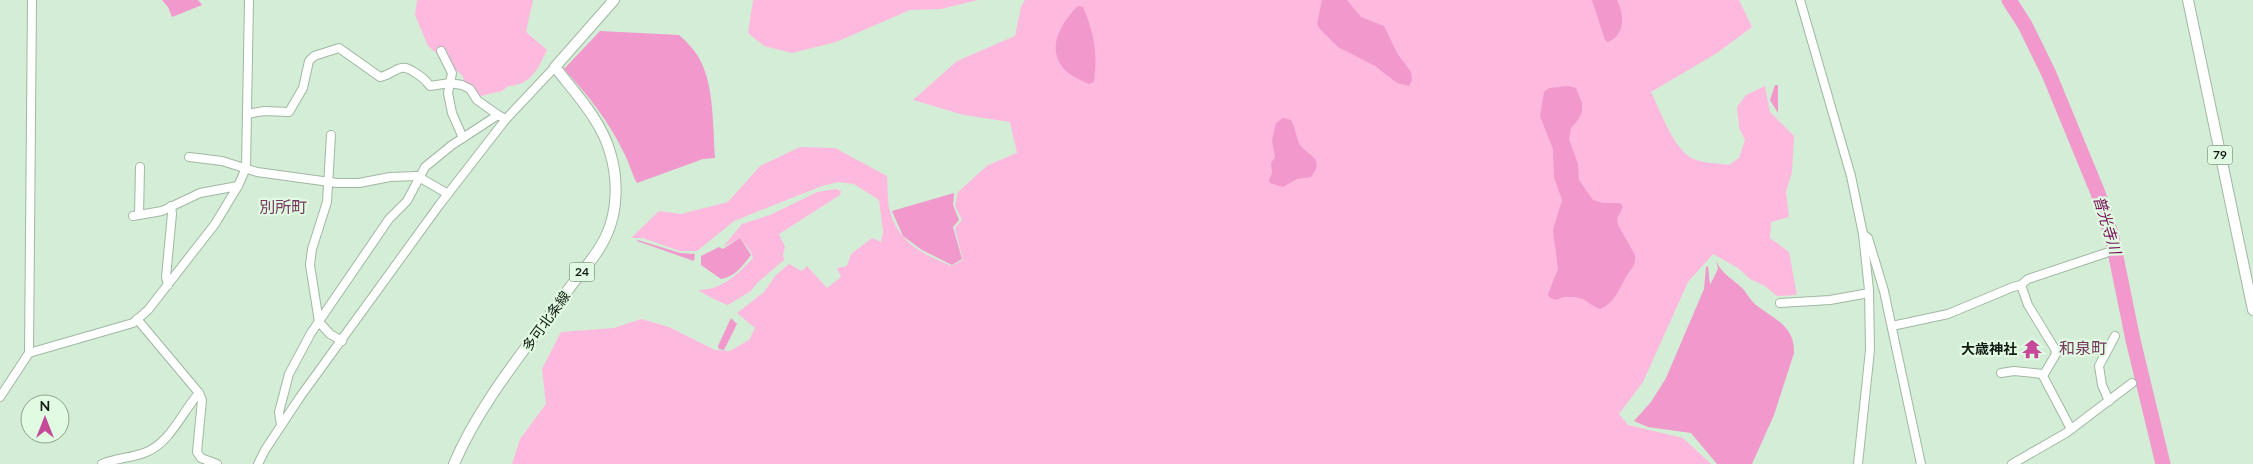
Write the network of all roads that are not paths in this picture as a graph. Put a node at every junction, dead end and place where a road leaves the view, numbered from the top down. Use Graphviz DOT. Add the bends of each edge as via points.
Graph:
graph roads {
  1 [pos="32,0"];
  2 [pos="249,0"];
  3 [pos="614,0"];
  4 [pos="1800,0"];
  5 [pos="2188,0"];
  6 [pos="441,51"];
  7 [pos="555,66"];
  8 [pos="450,83"];
  9 [pos="246,114"];
  10 [pos="502,117"];
  11 [pos="331,136"];
  12 [pos="463,138"];
  13 [pos="189,157"];
  14 [pos="140,167"];
  15 [pos="246,168"];
  16 [pos="419,177"];
  17 [pos="328,181"];
  18 [pos="238,186"];
  19 [pos="448,194"];
  20 [pos="171,206"];
  21 [pos="1863,234"];
  22 [pos="2106,253"];
  23 [pos="168,285"];
  24 [pos="2021,285"];
  25 [pos="1884,291"];
  26 [pos="1869,292"];
  27 [pos="1780,303"];
  28 [pos="2253,310"];
  29 [pos="137,320"];
  30 [pos="319,322"];
  31 [pos="1892,326"];
  32 [pos="2115,336"];
  33 [pos="342,341"];
  34 [pos="29,353"];
  35 [pos="2001,373"];
  36 [pos="2044,374"];
  37 [pos="2132,383"];
  38 [pos="199,393"];
  39 [pos="0,397"];
  40 [pos="2109,401"];
  41 [pos="282,425"];
  42 [pos="2071,429"];
  43 [pos="102,464"];
  44 [pos="217,464"];
  45 [pos="258,464"];
  46 [pos="454,464"];
  47 [pos="1858,464"];
  48 [pos="1921,464"];
  49 [pos="2012,464"];
  1 -- 34 [label="street"];
  2 -- 9 [label="street"];
  3 -- 7 [label="main road"];
  4 -- 21 [label="street" via="1851,176"];
  5 -- 28 [label="main road, 79"];
  6 -- 8 [label="street" via="452,73"];
  7 -- 10 [label="street"];
  7 -- 46 [label="main road, 多可北条線 / 24" via="599,126 610,150 616,190 613,216 607,235 588,264 482,410"];
  8 -- 9 [label="street" via="430,86 409,67 400,67 380,77 340,48 309,60 303,88 290,112"];
  8 -- 10 [label="street" via="470,89 477,100"];
  8 -- 12 [label="street" via="448,93 452,113"];
  9 -- 15 [label="street"];
  10 -- 12 [label="street"];
  10 -- 19 [label="street"];
  11 -- 17 [label="street"];
  12 -- 16 [label="street" via="425,167"];
  13 -- 15 [label="street"];
  14 -- 20 [label="street" via="136,216"];
  15 -- 17 [label="street"];
  15 -- 18 [label="street"];
  16 -- 17 [label="street" via="390,177 359,183"];
  16 -- 19 [label="street"];
  16 -- 30 [label="street" via="407,201 389,219"];
  17 -- 30 [label="street" via="327,202 310,265"];
  18 -- 20 [label="street" via="200,193"];
  18 -- 23 [label="street" via="215,224"];
  19 -- 33 [label="street"];
  20 -- 23 [label="street"];
  21 -- 25 [label="street" via="1868,238"];
  21 -- 26 [label="street"];
  22 -- 24 [label="street"];
  23 -- 29 [label="street"];
  24 -- 31 [label="street" via="1948,314"];
  24 -- 36 [label="street" via="2056,354"];
  25 -- 26 [label="street"];
  25 -- 31 [label="street"];
  26 -- 27 [label="street" via="1830,300"];
  26 -- 47 [label="street" via="1870,350"];
  29 -- 34 [label="street"];
  29 -- 38 [label="street"];
  30 -- 33 [label="street"];
  30 -- 41 [label="street" via="289,374 279,412"];
  31 -- 48 [label="street"];
  32 -- 40 [label="street" via="2099,366"];
  33 -- 41 [label="street"];
  34 -- 39 [label="street"];
  35 -- 36 [label="street"];
  36 -- 42 [label="street"];
  37 -- 40 [label="street"];
  38 -- 43 [label="street" via="161,442 145,453"];
  38 -- 44 [label="street" via="202,400 197,452 201,458"];
  40 -- 42 [label="street"];
  41 -- 45 [label="street"];
  42 -- 49 [label="street"];
}
